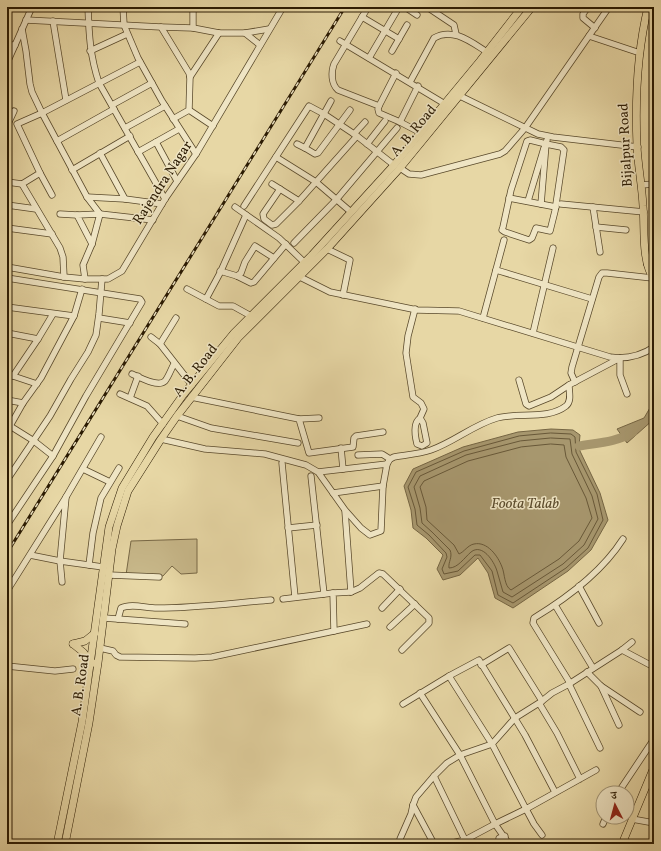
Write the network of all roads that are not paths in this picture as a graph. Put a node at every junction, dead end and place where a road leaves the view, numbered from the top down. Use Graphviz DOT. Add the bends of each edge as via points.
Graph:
graph roads {
  1 [pos="32,7"];
  2 [pos="88,7"];
  3 [pos="123,7"];
  4 [pos="193,7"];
  5 [pos="283,7"];
  6 [pos="368,7"];
  7 [pos="399,7"];
  8 [pos="405,7"];
  9 [pos="522,7"];
  10 [pos="532,7"];
  11 [pos="588,7"];
  12 [pos="609,7"];
  13 [pos="648,7"];
  14 [pos="430,9"];
  15 [pos="417,15"];
  16 [pos="362,17"];
  17 [pos="26,20"];
  18 [pos="53,21"];
  19 [pos="89,23"];
  20 [pos="124,25"];
  21 [pos="407,25"];
  22 [pos="161,27"];
  23 [pos="194,28"];
  24 [pos="595,28"];
  25 [pos="22,29"];
  26 [pos="269,29"];
  27 [pos="385,31"];
  28 [pos="219,33"];
  29 [pos="245,33"];
  30 [pos="128,34"];
  31 [pos="456,34"];
  32 [pos="589,36"];
  33 [pos="399,39"];
  34 [pos="340,41"];
  35 [pos="346,44"];
  36 [pos="7,45"];
  37 [pos="15,45"];
  38 [pos="260,45"];
  39 [pos="90,51"];
  40 [pos="392,51"];
  41 [pos="487,52"];
  42 [pos="640,53"];
  43 [pos="369,58"];
  44 [pos="140,62"];
  45 [pos="7,63"];
  46 [pos="396,74"];
  47 [pos="190,76"];
  48 [pos="410,82"];
  49 [pos="99,83"];
  50 [pos="152,83"];
  51 [pos="418,86"];
  52 [pos="460,96"];
  53 [pos="66,100"];
  54 [pos="332,101"];
  55 [pos="446,104"];
  56 [pos="165,106"];
  57 [pos="379,106"];
  58 [pos="113,107"];
  59 [pos="189,110"];
  60 [pos="350,110"];
  61 [pos="42,112"];
  62 [pos="324,114"];
  63 [pos="173,119"];
  64 [pos="385,121"];
  65 [pos="365,122"];
  66 [pos="400,122"];
  67 [pos="18,124"];
  68 [pos="340,125"];
  69 [pos="7,126"];
  70 [pos="213,126"];
  71 [pos="125,128"];
  72 [pos="397,128"];
  73 [pos="525,128"];
  74 [pos="179,129"];
  75 [pos="421,134"];
  76 [pos="355,135"];
  77 [pos="130,136"];
  78 [pos="547,140"];
  79 [pos="57,141"];
  80 [pos="156,142"];
  81 [pos="297,144"];
  82 [pos="367,144"];
  83 [pos="638,147"];
  84 [pos="305,148"];
  85 [pos="378,151"];
  86 [pos="138,152"];
  87 [pos="100,153"];
  88 [pos="196,154"];
  89 [pos="276,157"];
  90 [pos="397,166"];
  91 [pos="72,170"];
  92 [pos="40,173"];
  93 [pos="177,181"];
  94 [pos="7,182"];
  95 [pos="316,182"];
  96 [pos="22,184"];
  97 [pos="272,184"];
  98 [pos="654,184"];
  99 [pos="641,185"];
  100 [pos="280,189"];
  101 [pos="52,195"];
  102 [pos="87,197"];
  103 [pos="509,198"];
  104 [pos="124,199"];
  105 [pos="336,200"];
  106 [pos="163,201"];
  107 [pos="299,201"];
  108 [pos="528,201"];
  109 [pos="541,204"];
  110 [pos="7,205"];
  111 [pos="558,205"];
  112 [pos="244,206"];
  113 [pos="235,207"];
  114 [pos="593,207"];
  115 [pos="36,209"];
  116 [pos="351,212"];
  117 [pos="644,212"];
  118 [pos="60,214"];
  119 [pos="100,214"];
  120 [pos="77,215"];
  121 [pos="246,215"];
  122 [pos="153,220"];
  123 [pos="596,227"];
  124 [pos="7,228"];
  125 [pos="626,230"];
  126 [pos="52,234"];
  127 [pos="504,240"];
  128 [pos="294,243"];
  129 [pos="92,244"];
  130 [pos="286,244"];
  131 [pos="553,248"];
  132 [pos="327,249"];
  133 [pos="600,252"];
  134 [pos="274,258"];
  135 [pos="654,260"];
  136 [pos="305,263"];
  137 [pos="647,265"];
  138 [pos="7,267"];
  139 [pos="496,270"];
  140 [pos="220,271"];
  141 [pos="237,276"];
  142 [pos="64,277"];
  143 [pos="300,277"];
  144 [pos="7,278"];
  145 [pos="85,279"];
  146 [pos="102,279"];
  147 [pos="653,279"];
  148 [pos="544,284"];
  149 [pos="82,289"];
  150 [pos="187,289"];
  151 [pos="101,292"];
  152 [pos="343,295"];
  153 [pos="206,299"];
  154 [pos="592,299"];
  155 [pos="7,307"];
  156 [pos="415,309"];
  157 [pos="53,314"];
  158 [pos="74,316"];
  159 [pos="251,316"];
  160 [pos="99,318"];
  161 [pos="176,318"];
  162 [pos="483,318"];
  163 [pos="130,323"];
  164 [pos="7,332"];
  165 [pos="533,333"];
  166 [pos="151,336"];
  167 [pos="38,339"];
  168 [pos="160,344"];
  169 [pos="578,347"];
  170 [pos="654,347"];
  171 [pos="620,358"];
  172 [pos="174,364"];
  173 [pos="132,374"];
  174 [pos="10,376"];
  175 [pos="138,376"];
  176 [pos="519,380"];
  177 [pos="575,382"];
  178 [pos="37,384"];
  179 [pos="192,385"];
  180 [pos="569,385"];
  181 [pos="120,394"];
  182 [pos="627,394"];
  183 [pos="191,397"];
  184 [pos="130,398"];
  185 [pos="7,400"];
  186 [pos="23,403"];
  187 [pos="177,416"];
  188 [pos="319,418"];
  189 [pos="420,418"];
  190 [pos="299,419"];
  191 [pos="163,424"];
  192 [pos="8,428"];
  193 [pos="383,432"];
  194 [pos="101,437"];
  195 [pos="160,439"];
  196 [pos="34,441"];
  197 [pos="298,443"];
  198 [pos="341,448"];
  199 [pos="358,455"];
  200 [pos="52,456"];
  201 [pos="388,461"];
  202 [pos="282,463"];
  203 [pos="119,468"];
  204 [pos="83,469"];
  205 [pos="343,469"];
  206 [pos="318,472"];
  207 [pos="311,476"];
  208 [pos="7,480"];
  209 [pos="110,482"];
  210 [pos="383,486"];
  211 [pos="332,493"];
  212 [pos="66,497"];
  213 [pos="345,510"];
  214 [pos="7,525"];
  215 [pos="317,525"];
  216 [pos="288,528"];
  217 [pos="623,539"];
  218 [pos="30,555"];
  219 [pos="60,561"];
  220 [pos="89,564"];
  221 [pos="103,567"];
  222 [pos="109,575"];
  223 [pos="159,577"];
  224 [pos="62,582"];
  225 [pos="579,586"];
  226 [pos="400,589"];
  227 [pos="7,591"];
  228 [pos="351,592"];
  229 [pos="324,594"];
  230 [pos="333,594"];
  231 [pos="295,597"];
  232 [pos="283,599"];
  233 [pos="271,600"];
  234 [pos="415,604"];
  235 [pos="555,605"];
  236 [pos="382,608"];
  237 [pos="104,618"];
  238 [pos="118,619"];
  239 [pos="599,623"];
  240 [pos="185,624"];
  241 [pos="367,624"];
  242 [pos="390,627"];
  243 [pos="334,631"];
  244 [pos="94,633"];
  245 [pos="102,634"];
  246 [pos="632,642"];
  247 [pos="92,647"];
  248 [pos="100,648"];
  249 [pos="402,650"];
  250 [pos="622,650"];
  251 [pos="94,663"];
  252 [pos="481,665"];
  253 [pos="7,666"];
  254 [pos="654,667"];
  255 [pos="593,668"];
  256 [pos="73,669"];
  257 [pos="587,672"];
  258 [pos="449,676"];
  259 [pos="569,683"];
  260 [pos="601,686"];
  261 [pos="420,693"];
  262 [pos="541,702"];
  263 [pos="403,704"];
  264 [pos="640,712"];
  265 [pos="515,718"];
  266 [pos="620,725"];
  267 [pos="654,739"];
  268 [pos="492,744"];
  269 [pos="600,748"];
  270 [pos="460,755"];
  271 [pos="654,767"];
  272 [pos="596,770"];
  273 [pos="434,776"];
  274 [pos="580,779"];
  275 [pos="623,785"];
  276 [pos="555,792"];
  277 [pos="412,805"];
  278 [pos="526,809"];
  279 [pos="635,811"];
  280 [pos="635,819"];
  281 [pos="654,823"];
  282 [pos="495,824"];
  283 [pos="629,825"];
  284 [pos="542,835"];
  285 [pos="505,836"];
  286 [pos="465,842"];
  287 [pos="57,844"];
  288 [pos="65,844"];
  289 [pos="400,844"];
  290 [pos="434,844"];
  291 [pos="448,844"];
  292 [pos="499,844"];
  293 [pos="510,844"];
  294 [pos="622,844"];
  1 -- 17 [label="street"];
  2 -- 19 [label="street"];
  3 -- 20 [label="street"];
  4 -- 23 [label="street"];
  5 -- 26 [label="street, Rajendra Nagar"];
  6 -- 16 [label="street"];
  7 -- 27 [label="street"];
  8 -- 15 [label="street"];
  9 -- 41 [label="main road, A. B. Road"];
  10 -- 52 [label="main road, A. B. Road"];
  11 -- 24 [label="street" via="583,18"];
  12 -- 24 [label="street"];
  13 -- 42 [label="main road, Bijalpur Road"];
  14 -- 31 [label="street" via="454,25"];
  16 -- 27 [label="street"];
  16 -- 35 [label="street"];
  17 -- 18 [label="street"];
  17 -- 25 [label="street"];
  18 -- 19 [label="street"];
  18 -- 53 [label="street"];
  19 -- 20 [label="street"];
  19 -- 39 [label="street"];
  20 -- 22 [label="street"];
  20 -- 30 [label="street"];
  21 -- 33 [label="street"];
  22 -- 23 [label="street"];
  22 -- 47 [label="street"];
  23 -- 28 [label="street"];
  24 -- 32 [label="street"];
  25 -- 37 [label="street"];
  25 -- 61 [label="street" via="30,84"];
  26 -- 29 [label="street"];
  26 -- 38 [label="street, Rajendra Nagar"];
  27 -- 33 [label="street"];
  27 -- 43 [label="street"];
  28 -- 29 [label="street"];
  28 -- 47 [label="street"];
  29 -- 38 [label="street"];
  30 -- 39 [label="street"];
  30 -- 44 [label="street"];
  31 -- 41 [label="street"];
  31 -- 48 [label="street" via="434,38"];
  32 -- 42 [label="street"];
  32 -- 73 [label="street"];
  33 -- 40 [label="street"];
  34 -- 35 [label="street"];
  35 -- 43 [label="street"];
  35 -- 57 [label="street" via="331,74 336,88"];
  36 -- 37 [label="street"];
  37 -- 45 [label="street"];
  38 -- 70 [label="street, Rajendra Nagar"];
  39 -- 49 [label="street"];
  41 -- 55 [label="main road, A. B. Road"];
  42 -- 83 [label="main road, Bijalpur Road" via="636,100"];
  43 -- 46 [label="street"];
  44 -- 49 [label="street"];
  44 -- 50 [label="street"];
  46 -- 48 [label="street"];
  46 -- 57 [label="street"];
  47 -- 59 [label="street"];
  48 -- 51 [label="street"];
  49 -- 53 [label="street"];
  49 -- 58 [label="street"];
  50 -- 56 [label="street"];
  50 -- 58 [label="street"];
  51 -- 55 [label="street"];
  51 -- 66 [label="street"];
  52 -- 73 [label="street"];
  52 -- 90 [label="main road, A. B. Road"];
  53 -- 61 [label="street"];
  54 -- 62 [label="street"];
  55 -- 75 [label="main road, A. B. Road"];
  56 -- 63 [label="street"];
  56 -- 71 [label="street"];
  57 -- 66 [label="street" via="379,113"];
  58 -- 71 [label="street"];
  58 -- 79 [label="street"];
  59 -- 63 [label="street"];
  59 -- 70 [label="street"];
  60 -- 68 [label="street"];
  61 -- 67 [label="street"];
  61 -- 79 [label="street"];
  62 -- 68 [label="street"];
  62 -- 84 [label="street"];
  62 -- 89 [label="street" via="311,106 307,107"];
  63 -- 74 [label="street"];
  64 -- 82 [label="street"];
  65 -- 76 [label="street"];
  66 -- 75 [label="street"];
  67 -- 69 [label="street" via="14,111"];
  67 -- 92 [label="street"];
  68 -- 76 [label="street"];
  68 -- 84 [label="street" via="318,153 315,154"];
  70 -- 88 [label="street, Rajendra Nagar"];
  71 -- 77 [label="street"];
  72 -- 85 [label="street"];
  73 -- 78 [label="street"];
  73 -- 90 [label="street" via="506,151 500,154 421,175 409,174"];
  74 -- 80 [label="street"];
  74 -- 88 [label="street"];
  75 -- 90 [label="main road, A. B. Road"];
  76 -- 82 [label="street"];
  76 -- 95 [label="street"];
  77 -- 86 [label="street"];
  77 -- 87 [label="street"];
  78 -- 83 [label="street"];
  78 -- 103 [label="street" via="527,141"];
  78 -- 108 [label="street"];
  78 -- 109 [label="street"];
  78 -- 111 [label="street" via="564,150"];
  79 -- 91 [label="street"];
  80 -- 86 [label="street"];
  80 -- 93 [label="street"];
  81 -- 84 [label="street"];
  82 -- 85 [label="street"];
  83 -- 99 [label="main road, Bijalpur Road"];
  85 -- 90 [label="street"];
  85 -- 105 [label="street"];
  86 -- 106 [label="street"];
  87 -- 91 [label="street"];
  87 -- 104 [label="street"];
  88 -- 93 [label="street, Rajendra Nagar"];
  89 -- 95 [label="street"];
  89 -- 112 [label="street"];
  90 -- 116 [label="main road, A. B. Road"];
  90 -- 132 [label="main road, A. B. Road"];
  91 -- 102 [label="street"];
  92 -- 96 [label="street"];
  92 -- 101 [label="street"];
  93 -- 106 [label="street, Rajendra Nagar"];
  94 -- 96 [label="street"];
  95 -- 105 [label="street"];
  95 -- 107 [label="street"];
  96 -- 115 [label="street"];
  97 -- 100 [label="street"];
  98 -- 99 [label="street"];
  99 -- 117 [label="main road, Bijalpur Road"];
  100 -- 107 [label="street"];
  100 -- 107 [label="street" via="263,214 264,219 272,225"];
  102 -- 104 [label="street"];
  102 -- 119 [label="street"];
  103 -- 108 [label="street"];
  103 -- 111 [label="street" via="502,230 529,240 536,228 550,231"];
  104 -- 106 [label="street"];
  105 -- 116 [label="street"];
  105 -- 128 [label="street"];
  106 -- 122 [label="street, Rajendra Nagar"];
  108 -- 109 [label="street"];
  109 -- 111 [label="street"];
  110 -- 115 [label="street"];
  111 -- 114 [label="street"];
  113 -- 121 [label="street"];
  114 -- 117 [label="street"];
  114 -- 123 [label="street"];
  115 -- 126 [label="street"];
  116 -- 136 [label="main road, A. B. Road"];
  117 -- 137 [label="main road, Bijalpur Road"];
  118 -- 120 [label="street"];
  119 -- 120 [label="street"];
  119 -- 122 [label="street"];
  119 -- 129 [label="street"];
  120 -- 129 [label="street"];
  121 -- 130 [label="street"];
  121 -- 140 [label="street"];
  122 -- 146 [label="street, Rajendra Nagar" via="122,271 115,276"];
  123 -- 125 [label="street"];
  123 -- 133 [label="street"];
  124 -- 126 [label="street"];
  126 -- 142 [label="street" via="62,252"];
  127 -- 139 [label="street"];
  129 -- 145 [label="street" via="83,265"];
  130 -- 134 [label="street"];
  130 -- 136 [label="street"];
  131 -- 148 [label="street"];
  132 -- 143 [label="main road, A. B. Road"];
  132 -- 152 [label="street" via="350,260"];
  134 -- 141 [label="street" via="254,282"];
  134 -- 141 [label="street" via="255,246"];
  135 -- 137 [label="street"];
  136 -- 159 [label="main road, A. B. Road"];
  137 -- 147 [label="main road, Bijalpur Road"];
  138 -- 142 [label="street, Rajendra Nagar"];
  139 -- 148 [label="street"];
  139 -- 162 [label="street"];
  140 -- 141 [label="street"];
  140 -- 153 [label="street"];
  142 -- 145 [label="street, Rajendra Nagar"];
  143 -- 152 [label="street" via="330,292"];
  143 -- 183 [label="main road, A. B. Road" via="238,338"];
  144 -- 149 [label="street"];
  145 -- 146 [label="street, Rajendra Nagar"];
  146 -- 151 [label="street"];
  147 -- 154 [label="street" via="602,273"];
  148 -- 154 [label="street"];
  148 -- 165 [label="street"];
  149 -- 151 [label="street"];
  149 -- 158 [label="street"];
  150 -- 153 [label="street"];
  151 -- 160 [label="street"];
  151 -- 163 [label="street" via="142,300"];
  152 -- 156 [label="street"];
  153 -- 159 [label="street" via="222,307 233,306"];
  154 -- 169 [label="street"];
  155 -- 157 [label="street"];
  156 -- 162 [label="street" via="459,311"];
  156 -- 189 [label="street" via="406,353 413,397 424,409"];
  157 -- 158 [label="street"];
  157 -- 167 [label="street"];
  158 -- 178 [label="street"];
  159 -- 179 [label="main road, A. B. Road"];
  160 -- 163 [label="street"];
  160 -- 196 [label="street" via="96,335 88,352"];
  161 -- 168 [label="street"];
  162 -- 165 [label="street"];
  163 -- 200 [label="street"];
  164 -- 167 [label="street"];
  165 -- 169 [label="street"];
  166 -- 168 [label="street"];
  167 -- 174 [label="street"];
  168 -- 172 [label="street"];
  169 -- 171 [label="street"];
  169 -- 177 [label="street" via="571,370"];
  170 -- 171 [label="street" via="643,353"];
  171 -- 177 [label="street"];
  171 -- 182 [label="street" via="620,375"];
  172 -- 175 [label="street" via="162,383 150,382"];
  172 -- 179 [label="street"];
  173 -- 175 [label="street"];
  174 -- 178 [label="street"];
  175 -- 184 [label="street"];
  176 -- 180 [label="street" via="526,404 529,406 551,397"];
  177 -- 180 [label="street"];
  178 -- 186 [label="street"];
  179 -- 191 [label="main road, A. B. Road"];
  180 -- 201 [label="street" via="570,401 559,410 537,415 498,418 431,450 394,457"];
  181 -- 184 [label="street"];
  183 -- 187 [label="main road, A. B. Road"];
  183 -- 190 [label="street"];
  184 -- 191 [label="street" via="147,406"];
  185 -- 186 [label="street"];
  186 -- 192 [label="street"];
  187 -- 195 [label="main road, A. B. Road"];
  187 -- 197 [label="street" via="211,428"];
  188 -- 190 [label="street"];
  190 -- 198 [label="street" via="309,453"];
  191 -- 221 [label="main road, A. B. Road" via="122,488 109,527"];
  192 -- 196 [label="street"];
  193 -- 198 [label="street" via="356,436 353,446"];
  194 -- 204 [label="street"];
  195 -- 206 [label="street" via="205,449 265,454 306,464"];
  195 -- 222 [label="main road, A. B. Road" via="128,491 112,549"];
  196 -- 200 [label="street"];
  196 -- 208 [label="street"];
  198 -- 205 [label="street"];
  199 -- 201 [label="street" via="382,454"];
  200 -- 214 [label="street"];
  201 -- 205 [label="street"];
  201 -- 210 [label="street"];
  202 -- 216 [label="street"];
  203 -- 209 [label="street"];
  204 -- 209 [label="street"];
  204 -- 212 [label="street"];
  205 -- 206 [label="street"];
  206 -- 211 [label="street"];
  207 -- 215 [label="street"];
  209 -- 220 [label="street" via="101,498 92,533"];
  210 -- 211 [label="street"];
  210 -- 213 [label="street" via="381,531 370,535 366,533"];
  211 -- 213 [label="street"];
  212 -- 218 [label="street"];
  212 -- 219 [label="street"];
  213 -- 228 [label="street"];
  215 -- 216 [label="street"];
  215 -- 229 [label="street"];
  216 -- 231 [label="street"];
  217 -- 225 [label="street" via="613,554"];
  218 -- 219 [label="street"];
  218 -- 227 [label="street"];
  219 -- 220 [label="street"];
  219 -- 224 [label="street"];
  220 -- 221 [label="street"];
  221 -- 244 [label="main road, A. B. Road"];
  222 -- 223 [label="street"];
  222 -- 237 [label="main road, A. B. Road"];
  225 -- 235 [label="street"];
  225 -- 239 [label="street"];
  226 -- 228 [label="street" via="379,573"];
  226 -- 234 [label="street"];
  226 -- 236 [label="street"];
  228 -- 230 [label="street"];
  229 -- 230 [label="street"];
  229 -- 231 [label="street"];
  230 -- 243 [label="street"];
  231 -- 232 [label="street"];
  233 -- 238 [label="street" via="208,606 127,606 121,608"];
  234 -- 242 [label="street"];
  234 -- 249 [label="street" via="430,620"];
  235 -- 255 [label="street"];
  235 -- 259 [label="street" via="534,618 533,623"];
  237 -- 238 [label="street"];
  237 -- 245 [label="main road, A. B. Road"];
  238 -- 240 [label="street"];
  241 -- 243 [label="street"];
  243 -- 248 [label="street" via="212,657 120,657 113,651"];
  244 -- 245 [label="main road"];
  244 -- 247 [label="main road, A. B. Road"];
  244 -- 251 [label="main road" via="85,642 73,644"];
  245 -- 248 [label="main road, A. B. Road"];
  246 -- 250 [label="street"];
  247 -- 248 [label="main road"];
  247 -- 251 [label="main road, A. B. Road"];
  248 -- 251 [label="main road, A. B. Road"];
  250 -- 254 [label="street"];
  250 -- 255 [label="street"];
  251 -- 287 [label="main road, A. B. Road"];
  251 -- 288 [label="main road, A. B. Road" via="86,738"];
  252 -- 258 [label="street" via="479,660"];
  252 -- 262 [label="street" via="510,648"];
  252 -- 265 [label="street"];
  253 -- 256 [label="street" via="55,671"];
  255 -- 257 [label="street"];
  257 -- 259 [label="street"];
  257 -- 260 [label="street"];
  258 -- 261 [label="street"];
  258 -- 268 [label="street"];
  259 -- 262 [label="street"];
  259 -- 269 [label="street"];
  260 -- 264 [label="street"];
  260 -- 266 [label="street"];
  261 -- 263 [label="street"];
  261 -- 270 [label="street"];
  262 -- 265 [label="street"];
  262 -- 274 [label="street"];
  265 -- 268 [label="street"];
  265 -- 276 [label="street"];
  267 -- 275 [label="street"];
  268 -- 270 [label="street"];
  268 -- 278 [label="street"];
  270 -- 273 [label="street"];
  270 -- 282 [label="street"];
  271 -- 279 [label="main road"];
  272 -- 274 [label="street"];
  273 -- 277 [label="street"];
  273 -- 286 [label="street"];
  274 -- 276 [label="street"];
  276 -- 278 [label="street"];
  277 -- 289 [label="street"];
  277 -- 290 [label="street"];
  278 -- 282 [label="street"];
  278 -- 284 [label="street"];
  280 -- 281 [label="street"];
  282 -- 285 [label="street"];
  282 -- 286 [label="street"];
  283 -- 294 [label="main road"];
  285 -- 292 [label="street" via="499,838"];
  285 -- 293 [label="street"];
  286 -- 291 [label="street"];
}
